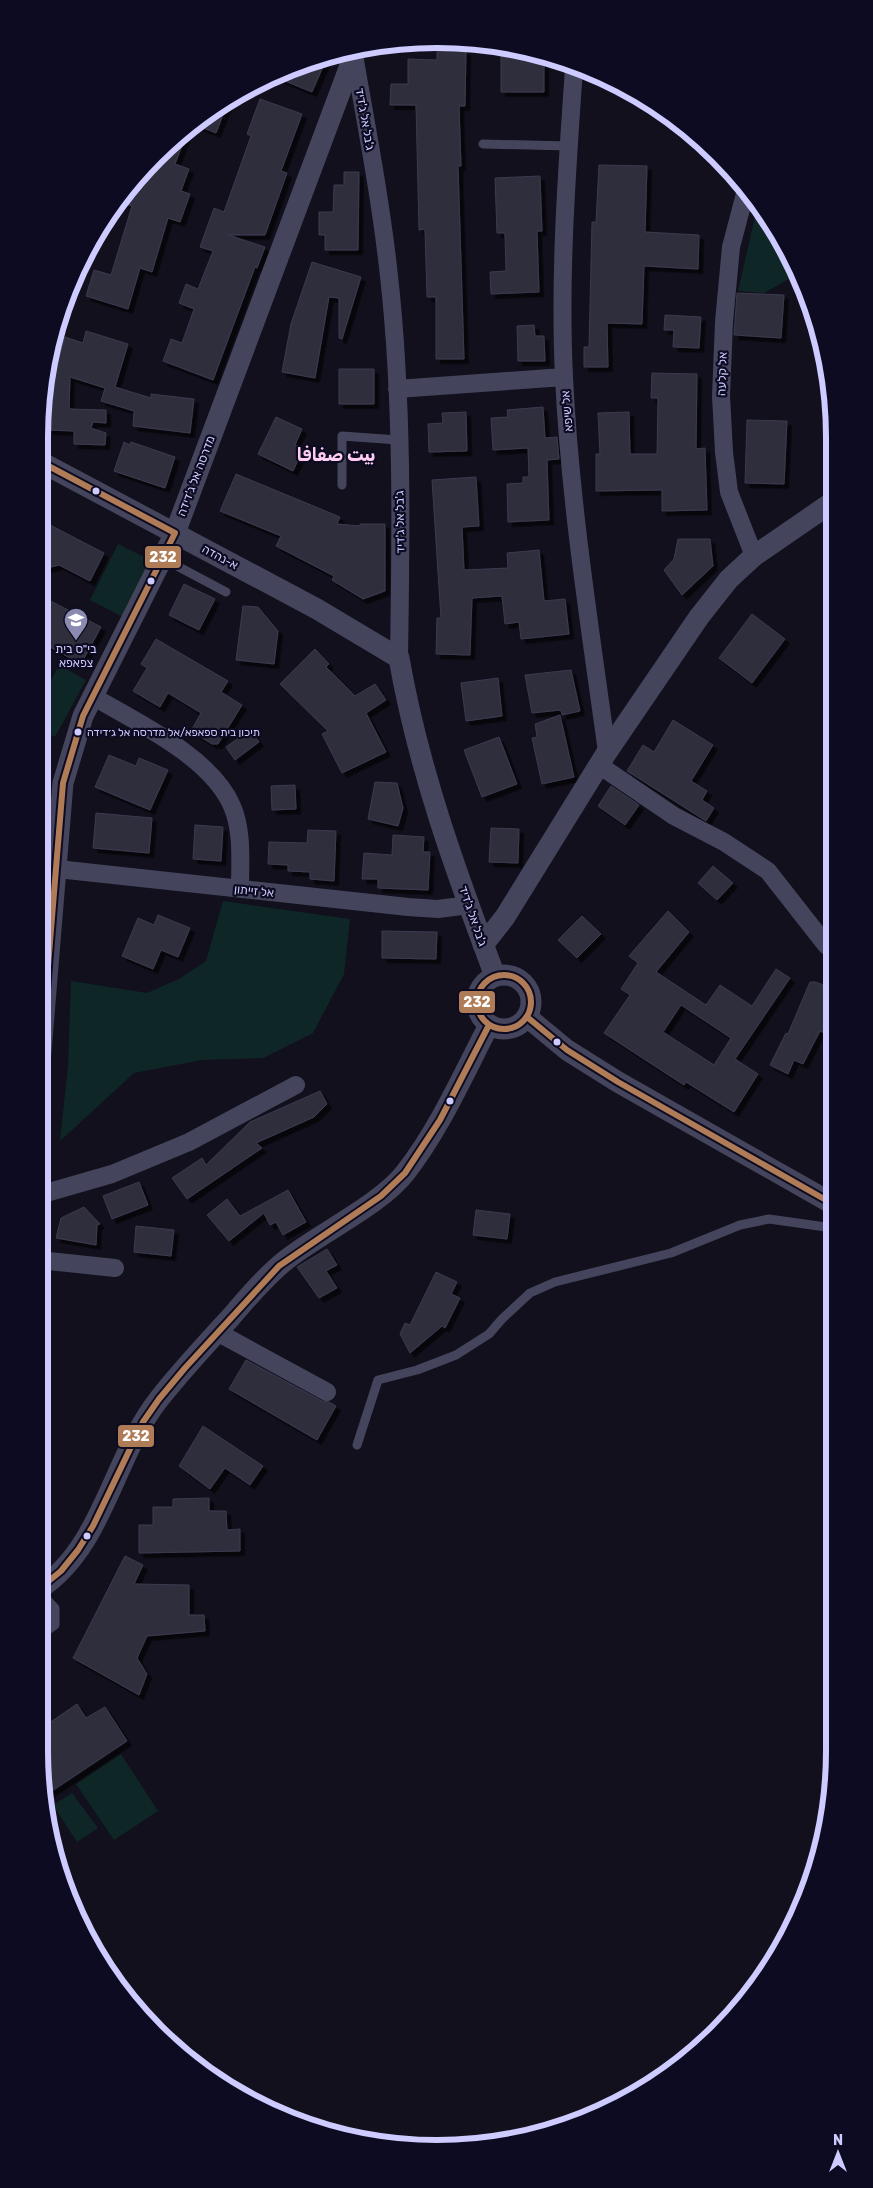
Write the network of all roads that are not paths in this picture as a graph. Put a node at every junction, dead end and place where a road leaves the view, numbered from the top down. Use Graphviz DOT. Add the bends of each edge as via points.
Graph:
graph roads {
  1 [pos="355,56"];
  2 [pos="352,57"];
  3 [pos="575,73"];
  4 [pos="483,144"];
  5 [pos="569,146"];
  6 [pos="744,198"];
  7 [pos="564,377"];
  8 [pos="397,389"];
  9 [pos="398,440"];
  10 [pos="48,466"];
  11 [pos="342,485"];
  12 [pos="826,506"];
  13 [pos="175,533"];
  14 [pos="754,556"];
  15 [pos="162,558"];
  16 [pos="226,592"];
  17 [pos="399,658"];
  18 [pos="92,696"];
  19 [pos="604,758"];
  20 [pos="48,868"];
  21 [pos="240,889"];
  22 [pos="469,905"];
  23 [pos="483,945"];
  24 [pos="826,945"];
  25 [pos="494,976"];
  26 [pos="527,1017"];
  27 [pos="489,1025"];
  28 [pos="296,1086"];
  29 [pos="48,1192"];
  30 [pos="826,1200"];
  31 [pos="826,1227"];
  32 [pos="48,1261"];
  33 [pos="115,1268"];
  34 [pos="217,1332"];
  35 [pos="328,1392"];
  36 [pos="357,1445"];
  37 [pos="48,1583"];
  38 [pos="48,1601"];
  39 [pos="48,1629"];
  1 -- 8 [label="street, ג'בל אל ג'דיד" via="389,277"];
  2 -- 13 [label="street, מדרסה אל ג'דידה"];
  3 -- 5 [label="street, אל שיפא"];
  4 -- 5 [label="lane"];
  5 -- 7 [label="street, אל שיפא" via="562,291"];
  6 -- 14 [label="street, אל קלעה" via="731,246 721,396 729,492"];
  7 -- 8 [label="street"];
  7 -- 19 [label="street, אל שיפא" via="578,542"];
  8 -- 9 [label="street, ג'בל אל ג'דיד"];
  9 -- 11 [label="lane" via="342,436"];
  9 -- 17 [label="street, ג'בל אל ג'דיד"];
  10 -- 13 [label="street, א-נהדה"];
  12 -- 14 [label="street"];
  13 -- 15 [label="street, מדרסה אל ג'דידה"];
  13 -- 17 [label="street, א-נהדה" via="317,609"];
  14 -- 19 [label="street" via="729,579 699,617"];
  15 -- 16 [label="lane"];
  15 -- 18 [label="street, מדרסה אל ג'דידה"];
  17 -- 22 [label="street, ג'בל אל ג'דיד" via="408,712 426,781"];
  18 -- 20 [label="street, מדרסה אל ג'דידה" via="64,783"];
  18 -- 21 [label="street" via="188,755 222,788 232,806 237,827"];
  19 -- 23 [label="street" via="506,917"];
  19 -- 24 [label="street" via="674,816 724,842 768,871"];
  20 -- 21 [label="street, אל זייתון"];
  21 -- 22 [label="street, אל זייתון" via="408,908 438,910"];
  22 -- 23 [label="street, ג'בל אל ג'דיד"];
  23 -- 25 [label="street, ג'בל אל ג'דיד"];
  25 -- 26 [label="street" via="511,976 525,985 531,1000"];
  25 -- 27 [label="street" via="477,995 478,1012"];
  26 -- 27 [label="street" via="514,1028"];
  26 -- 30 [label="street" via="567,1050 618,1082"];
  27 -- 34 [label="street" via="440,1119 404,1174 361,1209 284,1262"];
  28 -- 29 [label="street" via="181,1146 112,1174"];
  31 -- 36 [label="lane" via="769,1219 740,1225 671,1253 538,1289 489,1334 456,1355 378,1380"];
  32 -- 33 [label="street"];
  34 -- 35 [label="street"];
  34 -- 37 [label="street" via="157,1401 78,1551"];
  38 -- 39 [label="lane" via="54,1608 54,1625"];
}
